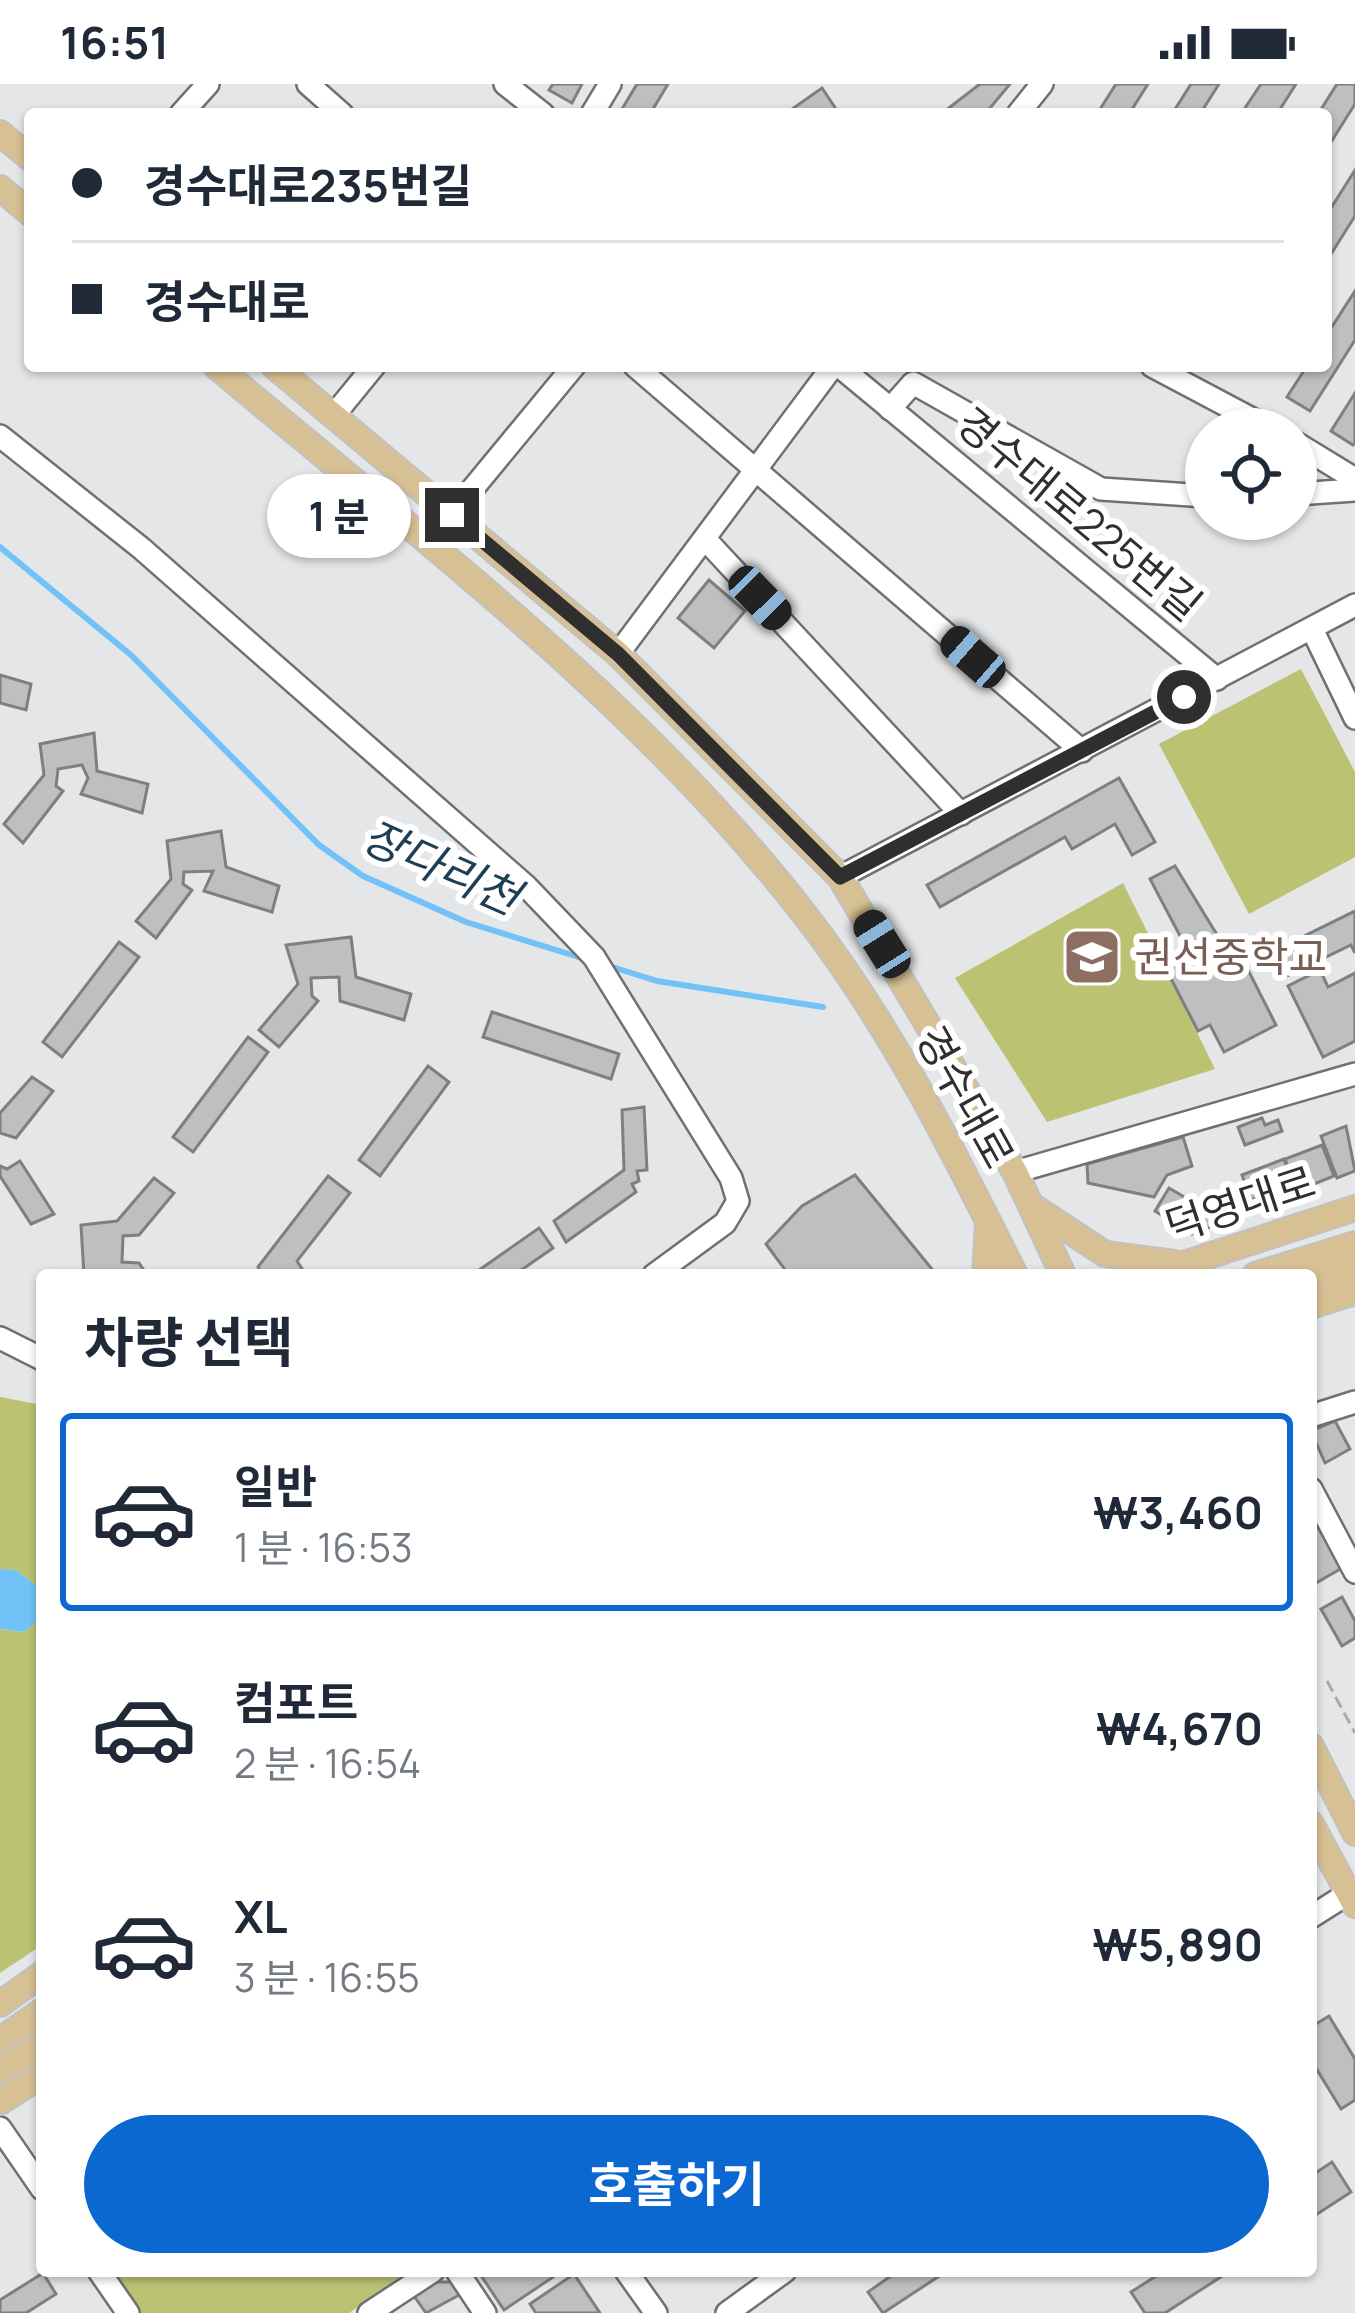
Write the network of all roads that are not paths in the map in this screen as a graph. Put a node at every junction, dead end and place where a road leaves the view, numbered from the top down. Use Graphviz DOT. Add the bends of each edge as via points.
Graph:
graph roads {
  1 [pos="308,84"];
  2 [pos="506,84"];
  3 [pos="1042,84"];
  4 [pos="335,108"];
  5 [pos="536,108"];
  6 [pos="1023,108"];
  7 [pos="0,134"];
  8 [pos="24,153"];
  9 [pos="0,188"];
  10 [pos="24,208"];
  11 [pos="223,372"];
  12 [pos="281,372"];
  13 [pos="369,372"];
  14 [pos="569,372"];
  15 [pos="642,372"];
  16 [pos="831,372"];
  17 [pos="844,372"];
  18 [pos="1163,372"];
  19 [pos="1231,408"];
  20 [pos="890,409"];
  21 [pos="334,415"];
  22 [pos="0,436"];
  23 [pos="1317,455"];
  24 [pos="756,469"];
  25 [pos="1355,479"];
  26 [pos="1355,490"];
  27 [pos="1317,493"];
  28 [pos="1185,495"];
  29 [pos="452,515"];
  30 [pos="705,539"];
  31 [pos="1355,605"];
  32 [pos="1312,629"];
  33 [pos="618,654"];
  34 [pos="1217,679"];
  35 [pos="1355,718"];
  36 [pos="1082,751"];
  37 [pos="961,814"];
  38 [pos="840,877"];
  39 [pos="1348,1081"];
  40 [pos="1015,1172"];
  41 [pos="1030,1205"];
  42 [pos="1355,1208"];
  43 [pos="988,1219"];
  44 [pos="1355,1244"];
  45 [pos="1177,1264"];
  46 [pos="1355,1267"];
  47 [pos="662,1269"];
  48 [pos="985,1269"];
  49 [pos="1012,1269"];
  50 [pos="1060,1269"];
  51 [pos="1165,1269"];
  52 [pos="1274,1269"];
  53 [pos="1317,1278"];
  54 [pos="1355,1292"];
  55 [pos="1317,1304"];
  56 [pos="0,1338"];
  57 [pos="36,1356"];
  58 [pos="1355,1402"];
  59 [pos="1317,1414"];
  60 [pos="1317,1500"];
  61 [pos="1355,1572"];
  62 [pos="1317,1758"];
  63 [pos="1355,1833"];
  64 [pos="1317,1838"];
  65 [pos="1353,1896"];
  66 [pos="1317,1914"];
  67 [pos="36,1979"];
  68 [pos="0,2004"];
  69 [pos="36,2015"];
  70 [pos="0,2040"];
  71 [pos="36,2047"];
  72 [pos="0,2072"];
  73 [pos="36,2079"];
  74 [pos="0,2102"];
  75 [pos="0,2128"];
  76 [pos="36,2179"];
  77 [pos="103,2277"];
  78 [pos="424,2277"];
  79 [pos="462,2277"];
  80 [pos="630,2277"];
  81 [pos="777,2277"];
  82 [pos="128,2313"];
  83 [pos="369,2313"];
  84 [pos="485,2313"];
  85 [pos="656,2313"];
  86 [pos="727,2313"];
  1 -- 4 [label="street"];
  2 -- 5 [label="street"];
  3 -- 6 [label="street"];
  7 -- 8 [label="main road"];
  9 -- 10 [label="main road"];
  11 -- 43 [label="main road, 경수대로" via="594,684 722,815 807,916 880,1023"];
  12 -- 21 [label="main road, 경수대로"];
  13 -- 21 [label="street"];
  14 -- 29 [label="street"];
  15 -- 24 [label="street"];
  16 -- 24 [label="street, 경수대로225번길"];
  17 -- 20 [label="street, 경수대로225번길"];
  18 -- 19 [label="street"];
  20 -- 28 [label="street, 경수대로225번길" via="913,383 1101,489"];
  20 -- 34 [label="street, 경수대로225번길"];
  21 -- 29 [label="main road, 경수대로"];
  22 -- 47 [label="street" via="141,548 526,886 594,957 738,1201 725,1223"];
  23 -- 25 [label="street"];
  24 -- 30 [label="street, 경수대로225번길"];
  24 -- 36 [label="street"];
  26 -- 27 [label="street"];
  29 -- 33 [label="main road, 경수대로"];
  30 -- 33 [label="street, 경수대로225번길"];
  30 -- 37 [label="street"];
  31 -- 32 [label="street"];
  32 -- 34 [label="street"];
  32 -- 35 [label="street"];
  33 -- 38 [label="main road, 경수대로"];
  34 -- 36 [label="street"];
  36 -- 37 [label="street"];
  37 -- 38 [label="street"];
  38 -- 40 [label="main road, 경수대로"];
  39 -- 40 [label="street"];
  40 -- 41 [label="main road, 경수대로"];
  41 -- 45 [label="main road" via="1106,1254"];
  41 -- 50 [label="main road, 경수대로"];
  42 -- 45 [label="main road, 덕영대로"];
  43 -- 48 [label="main road"];
  43 -- 49 [label="main road, 경수대로"];
  44 -- 52 [label="main road"];
  45 -- 51 [label="main road, 덕영대로"];
  46 -- 53 [label="main road"];
  54 -- 55 [label="main road"];
  56 -- 57 [label="street"];
  58 -- 59 [label="street"];
  60 -- 61 [label="street"];
  62 -- 63 [label="main road"];
  64 -- 65 [label="main road"];
  65 -- 66 [label="street"];
  67 -- 68 [label="main road"];
  69 -- 70 [label="main road"];
  71 -- 72 [label="main road"];
  73 -- 74 [label="main road"];
  75 -- 76 [label="street"];
  77 -- 82 [label="street"];
  78 -- 83 [label="street"];
  79 -- 84 [label="street"];
  80 -- 85 [label="street"];
  81 -- 86 [label="street"];
}
